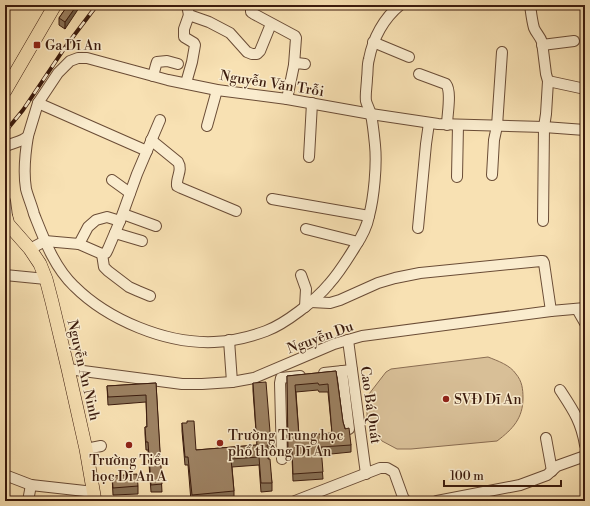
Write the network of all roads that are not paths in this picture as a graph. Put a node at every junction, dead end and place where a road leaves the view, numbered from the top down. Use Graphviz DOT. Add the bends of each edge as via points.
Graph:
graph roads {
  1 [pos="55,5"];
  2 [pos="186,5"];
  3 [pos="400,5"];
  4 [pos="530,5"];
  5 [pos="251,6"];
  6 [pos="189,15"];
  7 [pos="271,24"];
  8 [pos="574,41"];
  9 [pos="374,42"];
  10 [pos="542,45"];
  11 [pos="502,52"];
  12 [pos="409,56"];
  13 [pos="178,64"];
  14 [pos="305,64"];
  15 [pos="294,65"];
  16 [pos="419,74"];
  17 [pos="153,76"];
  18 [pos="548,81"];
  19 [pos="186,83"];
  20 [pos="585,89"];
  21 [pos="217,90"];
  22 [pos="5,91"];
  23 [pos="287,99"];
  24 [pos="312,103"];
  25 [pos="38,104"];
  26 [pos="371,114"];
  27 [pos="160,120"];
  28 [pos="428,123"];
  29 [pos="447,125"];
  30 [pos="458,125"];
  31 [pos="207,126"];
  32 [pos="497,126"];
  33 [pos="544,127"];
  34 [pos="585,127"];
  35 [pos="28,136"];
  36 [pos="151,140"];
  37 [pos="5,147"];
  38 [pos="147,151"];
  39 [pos="309,157"];
  40 [pos="492,175"];
  41 [pos="457,177"];
  42 [pos="112,180"];
  43 [pos="130,193"];
  44 [pos="272,199"];
  45 [pos="5,201"];
  46 [pos="236,211"];
  47 [pos="369,216"];
  48 [pos="121,218"];
  49 [pos="6,221"];
  50 [pos="543,221"];
  51 [pos="156,226"];
  52 [pos="418,228"];
  53 [pos="306,229"];
  54 [pos="115,233"];
  55 [pos="45,241"];
  56 [pos="142,241"];
  57 [pos="358,242"];
  58 [pos="79,244"];
  59 [pos="30,249"];
  60 [pos="102,254"];
  61 [pos="5,275"];
  62 [pos="302,275"];
  63 [pos="46,279"];
  64 [pos="150,296"];
  65 [pos="308,304"];
  66 [pos="581,309"];
  67 [pos="550,311"];
  68 [pos="585,323"];
  69 [pos="229,340"];
  70 [pos="348,340"];
  71 [pos="68,368"];
  72 [pos="347,370"];
  73 [pos="232,382"];
  74 [pos="560,390"];
  75 [pos="349,429"];
  76 [pos="546,438"];
  77 [pos="585,445"];
  78 [pos="101,446"];
  79 [pos="86,449"];
  80 [pos="585,456"];
  81 [pos="282,459"];
  82 [pos="552,471"];
  83 [pos="366,474"];
  84 [pos="5,475"];
  85 [pos="31,484"];
  86 [pos="95,497"];
  87 [pos="314,497"];
  88 [pos="481,497"];
  89 [pos="28,501"];
  90 [pos="295,501"];
  91 [pos="406,501"];
  92 [pos="437,501"];
  1 -- 22 [label="main road"];
  2 -- 6 [label="street"];
  3 -- 9 [label="street, Nguyễn Văn Trỗi" via="383,24"];
  4 -- 10 [label="street" via="536,34 540,37"];
  5 -- 7 [label="street" via="251,12"];
  6 -- 7 [label="street" via="230,33 252,54 260,51"];
  6 -- 19 [label="street" via="184,37 195,45"];
  7 -- 15 [label="street" via="295,36"];
  8 -- 10 [label="street"];
  9 -- 12 [label="street"];
  9 -- 26 [label="street, Nguyễn Văn Trỗi" via="368,60 366,94"];
  10 -- 18 [label="street"];
  11 -- 32 [label="street"];
  13 -- 17 [label="street" via="158,62"];
  14 -- 15 [label="street"];
  15 -- 23 [label="street"];
  16 -- 29 [label="street" via="448,86"];
  17 -- 19 [label="street, Nguyễn Văn Trỗi"];
  17 -- 25 [label="street, Nguyễn Văn Trỗi" via="87,58 78,58 70,61 58,73"];
  18 -- 20 [label="street"];
  18 -- 33 [label="street"];
  19 -- 21 [label="street, Nguyễn Văn Trỗi"];
  21 -- 23 [label="street, Nguyễn Văn Trỗi"];
  21 -- 31 [label="street"];
  23 -- 24 [label="street, Nguyễn Văn Trỗi"];
  24 -- 26 [label="street, Nguyễn Văn Trỗi"];
  24 -- 39 [label="street"];
  25 -- 35 [label="street, Nguyễn Văn Trỗi"];
  25 -- 38 [label="street"];
  26 -- 28 [label="street, Nguyễn Văn Trỗi"];
  26 -- 47 [label="street, Nguyễn Văn Trỗi" via="375,168"];
  27 -- 36 [label="street"];
  28 -- 29 [label="street, Nguyễn Văn Trỗi"];
  28 -- 52 [label="street"];
  29 -- 30 [label="street, Nguyễn Văn Trỗi"];
  30 -- 32 [label="street, Nguyễn Văn Trỗi"];
  30 -- 41 [label="street"];
  32 -- 33 [label="street, Nguyễn Văn Trỗi"];
  32 -- 40 [label="street"];
  33 -- 34 [label="street, Nguyễn Văn Trỗi"];
  33 -- 50 [label="street"];
  35 -- 37 [label="street"];
  35 -- 55 [label="street, Nguyễn Văn Trỗi" via="24,161 26,189"];
  36 -- 38 [label="street"];
  36 -- 46 [label="street" via="180,165 177,186"];
  38 -- 43 [label="street"];
  42 -- 43 [label="street"];
  43 -- 48 [label="street"];
  44 -- 47 [label="street"];
  45 -- 49 [label="street"];
  47 -- 57 [label="street, Nguyễn Văn Trỗi"];
  48 -- 51 [label="street"];
  48 -- 54 [label="street"];
  48 -- 58 [label="street" via="107,217 96,220 88,227"];
  49 -- 59 [label="main road, Nguyễn An Ninh"];
  53 -- 57 [label="street"];
  54 -- 56 [label="street"];
  54 -- 60 [label="street" via="108,250"];
  55 -- 58 [label="street"];
  55 -- 59 [label="street"];
  55 -- 69 [label="street, Nguyễn Văn Trỗi" via="59,269 74,286 114,316 133,326 174,339 214,342"];
  57 -- 65 [label="street, Nguyễn Văn Trỗi" via="329,285"];
  58 -- 60 [label="street"];
  59 -- 63 [label="main road, Nguyễn An Ninh"];
  60 -- 64 [label="street" via="104,267 108,271 138,292"];
  61 -- 63 [label="street"];
  62 -- 65 [label="street"];
  63 -- 71 [label="main road, Nguyễn An Ninh"];
  65 -- 67 [label="street" via="330,303 378,283 420,273 543,261"];
  65 -- 69 [label="street, Nguyễn Văn Trỗi" via="267,331"];
  66 -- 67 [label="street, Nguyễn Du"];
  66 -- 68 [label="street"];
  67 -- 70 [label="street, Nguyễn Du"];
  69 -- 73 [label="street"];
  70 -- 72 [label="street, Cao Bá Quát"];
  70 -- 73 [label="street, Nguyễn Du" via="254,378"];
  71 -- 73 [label="street, Nguyễn Du" via="182,384"];
  71 -- 79 [label="main road, Nguyễn An Ninh"];
  72 -- 75 [label="street"];
  72 -- 81 [label="street" via="281,378"];
  72 -- 83 [label="street, Cao Bá Quát"];
  74 -- 77 [label="street" via="578,418"];
  76 -- 82 [label="street"];
  78 -- 79 [label="street"];
  79 -- 86 [label="main road, Nguyễn An Ninh"];
  80 -- 82 [label="street" via="557,466"];
  82 -- 88 [label="street" via="543,477"];
  83 -- 87 [label="street"];
  83 -- 91 [label="street" via="380,468 394,472"];
  84 -- 85 [label="street"];
  85 -- 86 [label="street"];
  85 -- 89 [label="street"];
  87 -- 90 [label="street"];
  88 -- 92 [label="street"];
}
